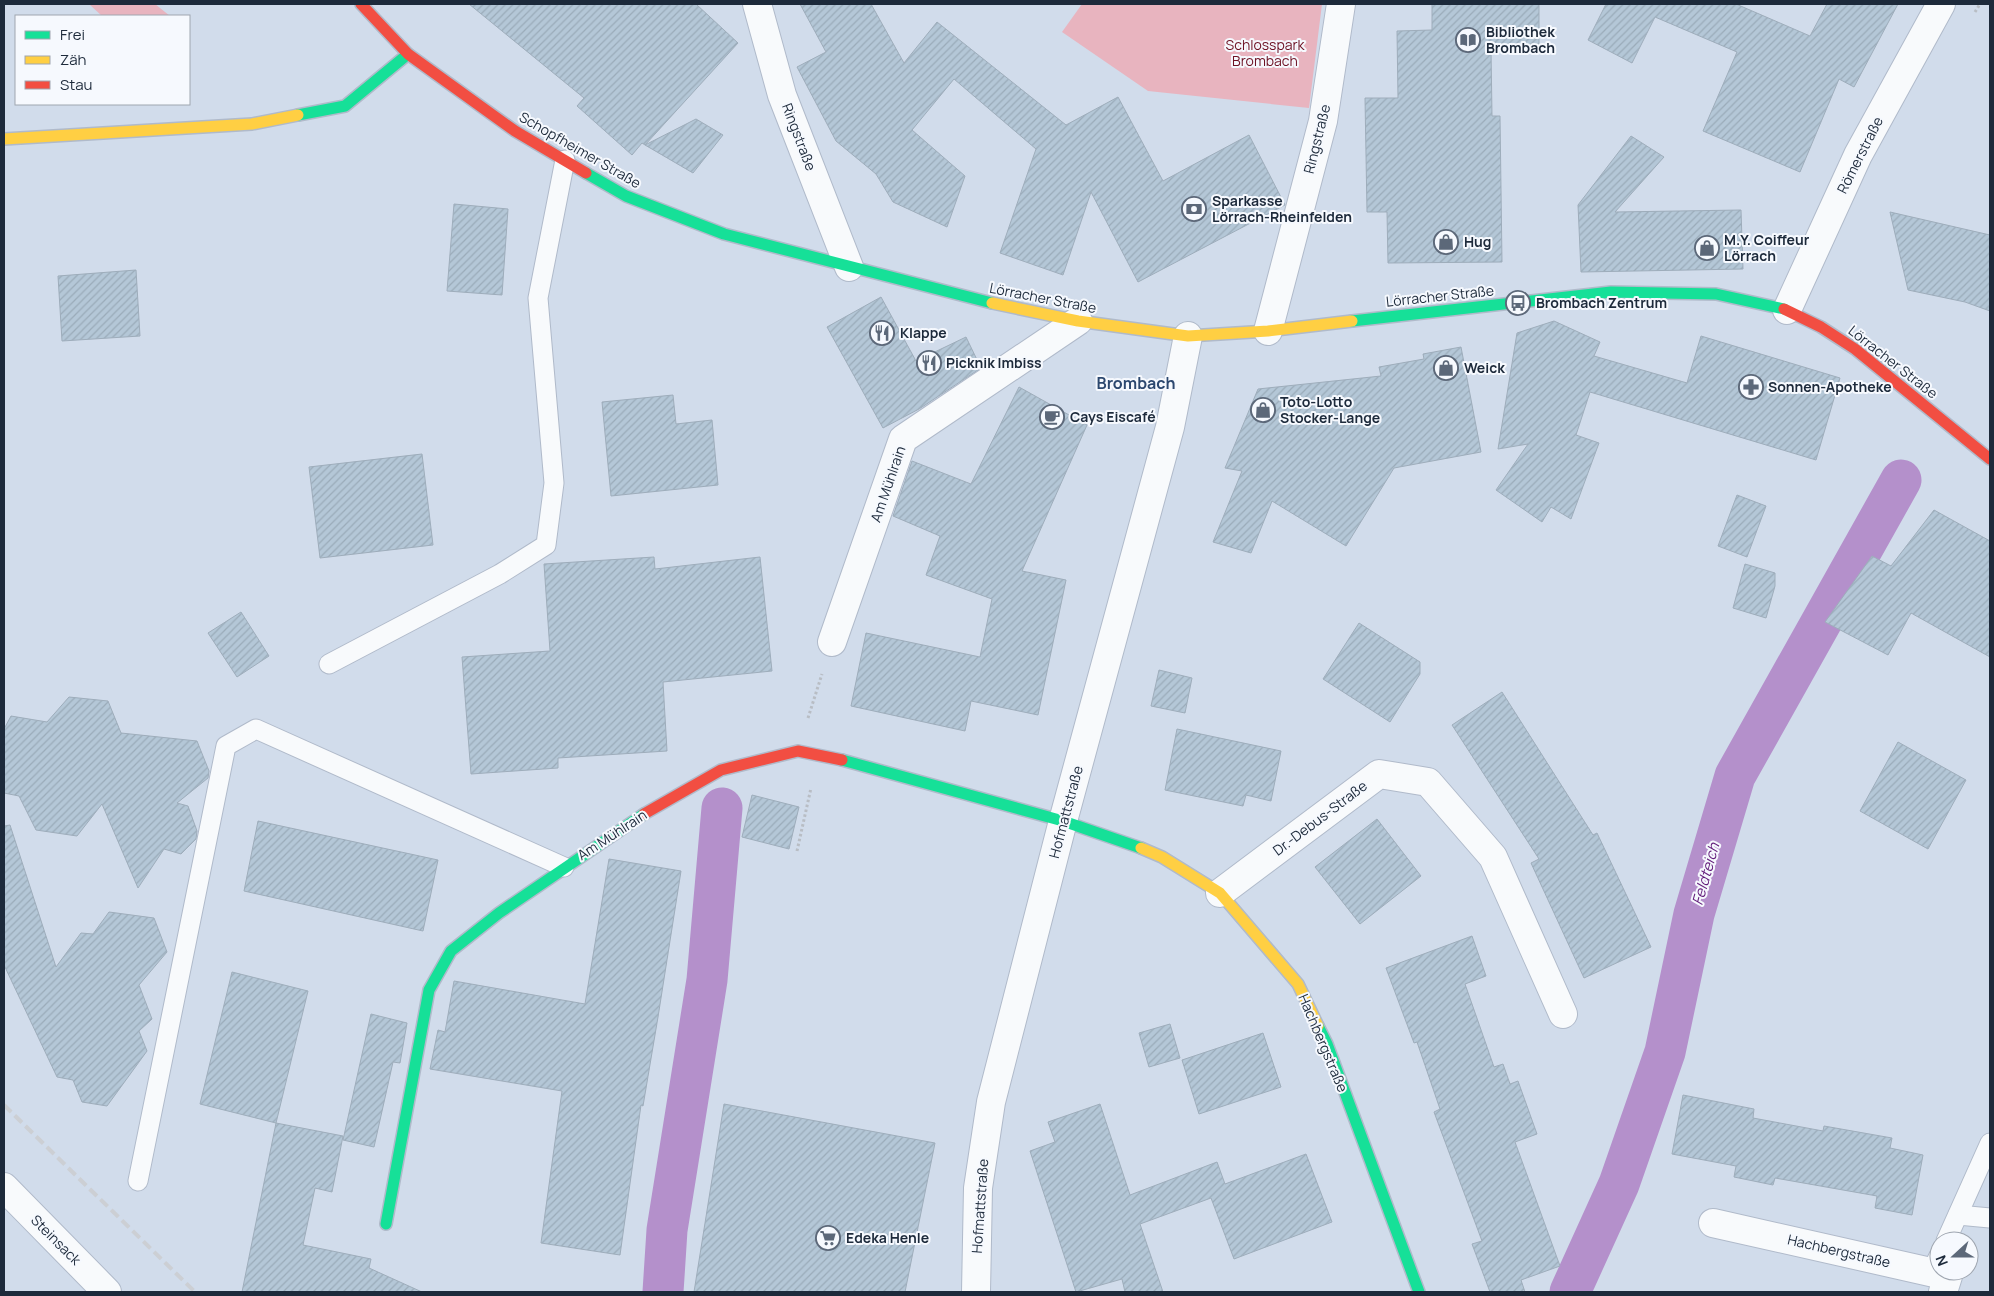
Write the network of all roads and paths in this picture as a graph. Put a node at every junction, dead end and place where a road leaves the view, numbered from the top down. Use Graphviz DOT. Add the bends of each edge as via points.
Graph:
graph roads {
  1 [pos="361,4"];
  2 [pos="757,4"];
  3 [pos="1341,4"];
  4 [pos="1941,4"];
  5 [pos="408,54"];
  6 [pos="4,138"];
  7 [pos="564,160"];
  8 [pos="849,268"];
  9 [pos="1787,310"];
  10 [pos="1078,321"];
  11 [pos="1268,331"];
  12 [pos="1188,336"];
  13 [pos="1990,459"];
  14 [pos="832,642"];
  15 [pos="329,664"];
  16 [pos="798,752"];
  17 [pos="818,755"];
  18 [pos="1064,820"];
  19 [pos="797,850"];
  20 [pos="564,867"];
  21 [pos="1220,893"];
  22 [pos="1563,1014"];
  23 [pos="1990,1143"];
  24 [pos="138,1180"];
  25 [pos="4,1187"];
  26 [pos="1958,1214"];
  27 [pos="1990,1218"];
  28 [pos="1713,1223"];
  29 [pos="386,1224"];
  30 [pos="1950,1231"];
  31 [pos="1929,1271"];
  32 [pos="107,1292"];
  33 [pos="976,1292"];
  34 [pos="1419,1292"];
  1 -- 5 [label="street, Schopfheimer Straße"];
  2 -- 8 [label="street, Ringstraße" via="782,95"];
  3 -- 11 [label="street, Ringstraße" via="1323,121"];
  4 -- 9 [label="street, Römerstraße" via="1858,154"];
  5 -- 6 [label="street" via="345,106 252,124"];
  5 -- 7 [label="street, Schopfheimer Straße" via="514,131"];
  7 -- 8 [label="street, Schopfheimer Straße" via="626,196 724,234"];
  7 -- 15 [label="lane" via="538,298 554,483 546,545 500,574"];
  8 -- 10 [label="street, Lörracher Straße"];
  9 -- 11 [label="street, Lörracher Straße" via="1716,294 1611,292"];
  9 -- 13 [label="street, Lörracher Straße" via="1855,349"];
  10 -- 12 [label="street, Lörracher Straße"];
  10 -- 14 [label="street, Am Mühlrain" via="903,439"];
  11 -- 12 [label="street, Lörracher Straße"];
  12 -- 18 [label="street, Hofmattstraße" via="1170,427"];
  14 -- 16 [label="path"];
  16 -- 17 [label="street, Am Mühlrain"];
  16 -- 20 [label="street, Am Mühlrain" via="722,770 650,810"];
  17 -- 18 [label="street, Am Mühlrain"];
  17 -- 19 [label="path"];
  18 -- 21 [label="street, Hachbergstraße" via="1162,857"];
  18 -- 33 [label="street, Hofmattstraße" via="991,1102 978,1188"];
  20 -- 24 [label="lane" via="256,728 226,746"];
  20 -- 29 [label="street, Am Mühlrain" via="451,951 429,990"];
  21 -- 22 [label="street, Dr.-Debus-Straße" via="1379,774 1428,782 1492,857"];
  21 -- 34 [label="street, Hachbergstraße" via="1298,984 1327,1044"];
  23 -- 26 [label="lane"];
  25 -- 32 [label="street, Steinsack"];
  26 -- 27 [label="lane"];
  26 -- 30 [label="lane"];
  28 -- 31 [label="street, Hachbergstraße"];
}
